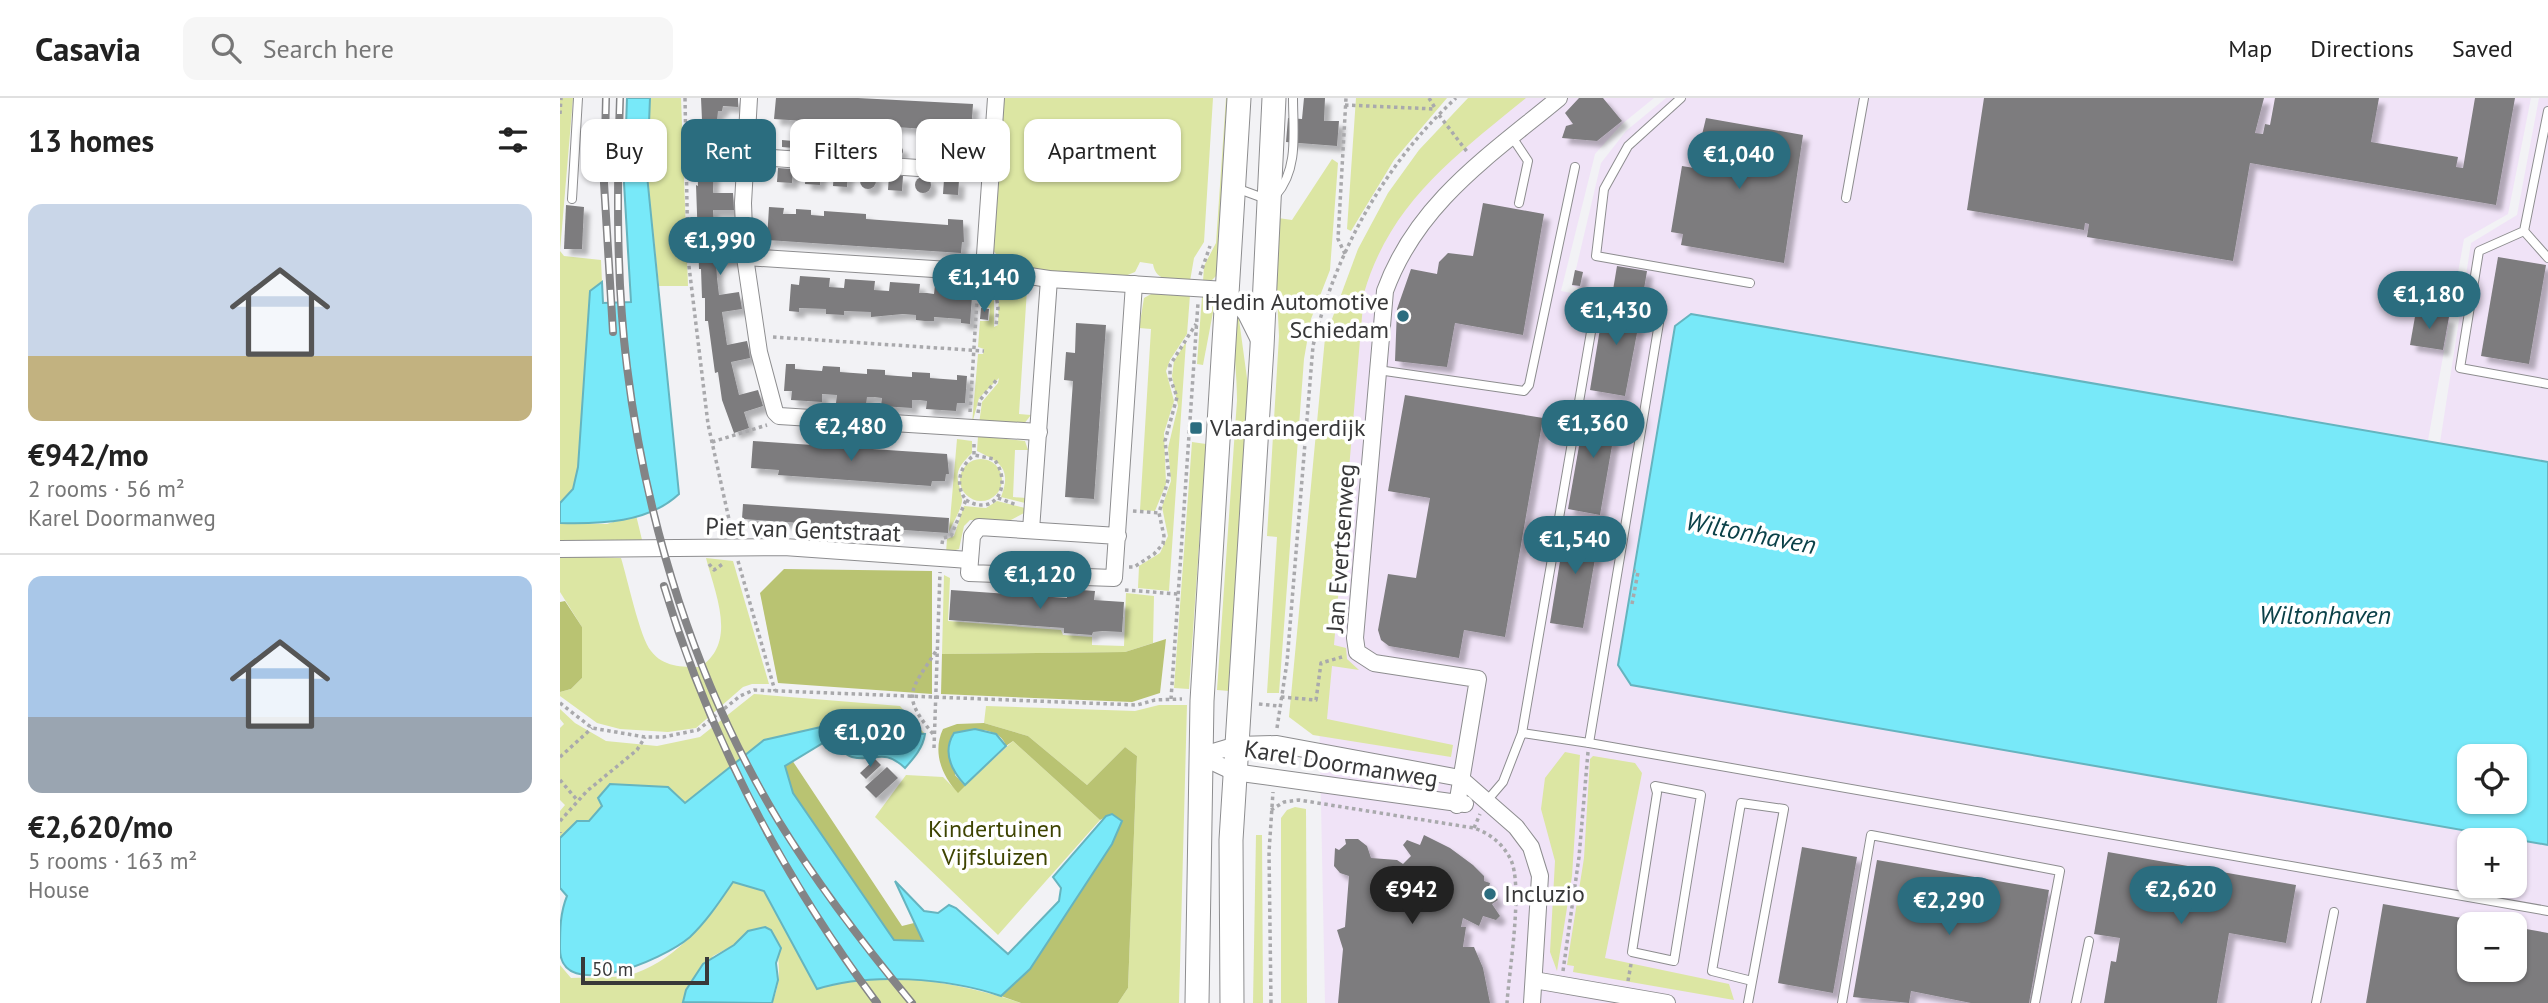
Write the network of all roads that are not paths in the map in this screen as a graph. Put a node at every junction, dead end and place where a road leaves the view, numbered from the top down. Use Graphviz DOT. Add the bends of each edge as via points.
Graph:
graph roads {
  1 [pos="578,98"];
  2 [pos="749,98"];
  3 [pos="996,98"];
  4 [pos="1239,98"];
  5 [pos="1273,98"];
  6 [pos="1293,98"];
  7 [pos="1559,98"];
  8 [pos="1681,98"];
  9 [pos="1864,98"];
  10 [pos="2548,111"];
  11 [pos="748,119"];
  12 [pos="995,119"];
  13 [pos="1511,137"];
  14 [pos="2545,141"];
  15 [pos="776,158"];
  16 [pos="1575,167"];
  17 [pos="916,168"];
  18 [pos="745,182"];
  19 [pos="990,182"];
  20 [pos="1234,187"];
  21 [pos="1846,198"];
  22 [pos="572,199"];
  23 [pos="1270,201"];
  24 [pos="1519,203"];
  25 [pos="2524,231"];
  26 [pos="745,257"];
  27 [pos="2548,258"];
  28 [pos="985,270"];
  29 [pos="1049,279"];
  30 [pos="1750,283"];
  31 [pos="1134,284"];
  32 [pos="1226,290"];
  33 [pos="1596,303"];
  34 [pos="1660,317"];
  35 [pos="1262,347"];
  36 [pos="1378,370"];
  37 [pos="2548,384"];
  38 [pos="1039,432"];
  39 [pos="1031,530"];
  40 [pos="1118,536"];
  41 [pos="560,550"];
  42 [pos="969,560"];
  43 [pos="1522,733"];
  44 [pos="1589,744"];
  45 [pos="1237,745"];
  46 [pos="1200,756"];
  47 [pos="1234,772"];
  48 [pos="1460,778"];
  49 [pos="1485,803"];
  50 [pos="1457,805"];
  51 [pos="2548,911"];
  52 [pos="2334,912"];
  53 [pos="2088,941"];
  54 [pos="1632,952"];
  55 [pos="1534,980"];
  56 [pos="1752,981"];
  57 [pos="1197,1003"];
  58 [pos="1232,1003"];
  59 [pos="1532,1003"];
  60 [pos="1667,1003"];
  61 [pos="1748,1003"];
  62 [pos="1842,1003"];
  63 [pos="2035,1003"];
  64 [pos="2077,1003"];
  65 [pos="2316,1003"];
  1 -- 22 [label="lane"];
  2 -- 11 [label="street"];
  3 -- 12 [label="street"];
  4 -- 20 [label="main road"];
  5 -- 23 [label="main road"];
  6 -- 23 [label="lane" via="1288,181"];
  7 -- 13 [label="street, Jan Evertsenweg"];
  8 -- 30 [label="lane" via="1628,146 1604,189 1596,256"];
  9 -- 21 [label="lane"];
  10 -- 14 [label="lane"];
  13 -- 24 [label="lane" via="1528,161"];
  13 -- 36 [label="street, Jan Evertsenweg" via="1453,186 1404,246 1385,291"];
  14 -- 25 [label="lane"];
  15 -- 17 [label="street"];
  16 -- 36 [label="lane" via="1529,385 1524,391"];
  18 -- 26 [label="street"];
  19 -- 28 [label="street"];
  20 -- 23 [label="lane"];
  20 -- 32 [label="main road"];
  23 -- 35 [label="main road"];
  25 -- 27 [label="lane"];
  25 -- 37 [label="lane" via="2479,251 2459,368"];
  26 -- 28 [label="street"];
  26 -- 38 [label="street" via="762,364 772,408 779,416"];
  28 -- 29 [label="street"];
  29 -- 31 [label="street"];
  29 -- 38 [label="street"];
  31 -- 32 [label="street"];
  31 -- 40 [label="street"];
  32 -- 35 [label="street" via="1246,313"];
  32 -- 46 [label="main road"];
  33 -- 43 [label="lane"];
  34 -- 44 [label="lane"];
  35 -- 45 [label="main road"];
  36 -- 48 [label="street, Jan Evertsenweg" via="1357,652 1374,663 1478,679"];
  38 -- 39 [label="street"];
  39 -- 40 [label="street"];
  39 -- 42 [label="street" via="979,527 972,536"];
  40 -- 42 [label="street" via="1115,573 969,573"];
  41 -- 42 [label="street, Piet van Gentstraat" via="735,547"];
  43 -- 44 [label="lane"];
  43 -- 49 [label="lane" via="1503,782"];
  44 -- 51 [label="lane"];
  45 -- 46 [label="street, Karel Doormanweg"];
  45 -- 47 [label="main road"];
  45 -- 48 [label="street, Karel Doormanweg" via="1277,744"];
  46 -- 47 [label="street, Karel Doormanweg"];
  46 -- 57 [label="main road"];
  47 -- 50 [label="street, Karel Doormanweg"];
  47 -- 58 [label="main road"];
  48 -- 49 [label="street, Karel Doormanweg"];
  48 -- 50 [label="street, Jan Evertsenweg"];
  49 -- 50 [label="street, Karel Doormanweg"];
  49 -- 55 [label="street, Karel Doormanweg" via="1516,827 1531,847 1539,876"];
  52 -- 65 [label="lane"];
  53 -- 64 [label="lane"];
  54 -- 54 [label="lane" via="1674,961 1701,795 1655,786"];
  55 -- 59 [label="street, Karel Doormanweg"];
  55 -- 60 [label="street"];
  56 -- 56 [label="lane" via="1784,808 1741,803 1712,971"];
  56 -- 61 [label="lane"];
  62 -- 63 [label="lane" via="1871,835 2060,871"];
}
